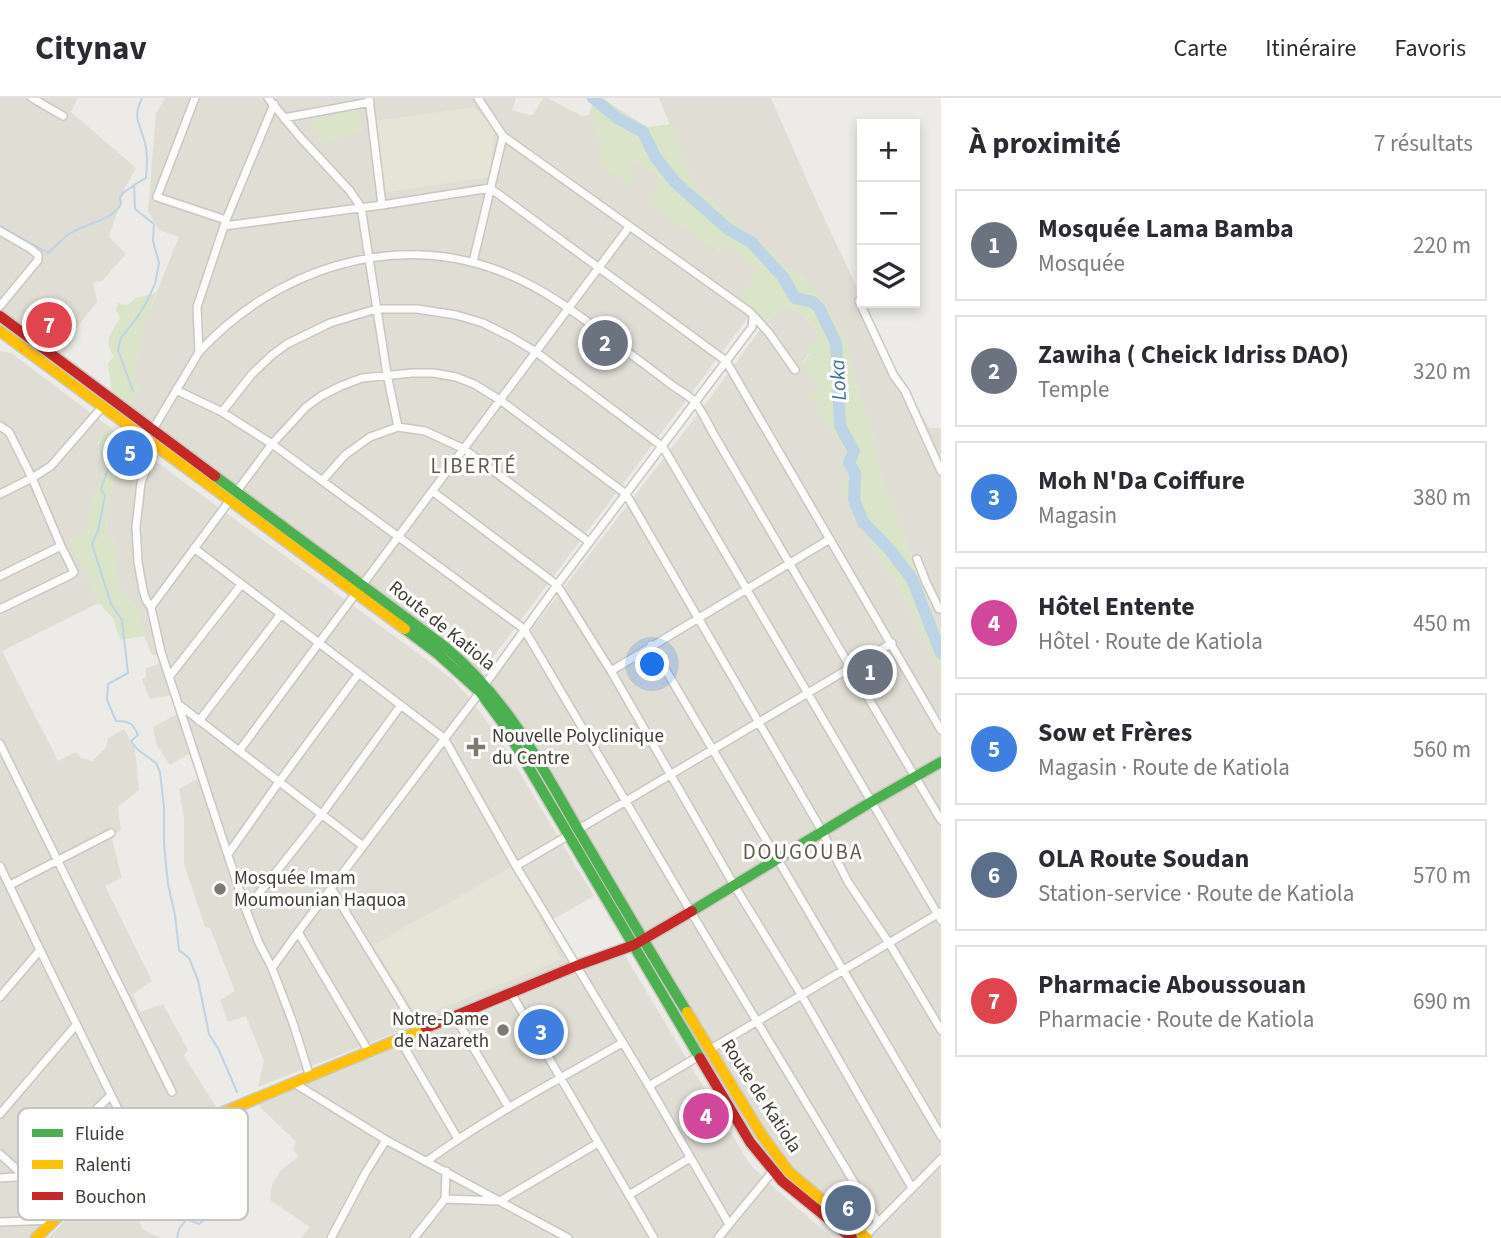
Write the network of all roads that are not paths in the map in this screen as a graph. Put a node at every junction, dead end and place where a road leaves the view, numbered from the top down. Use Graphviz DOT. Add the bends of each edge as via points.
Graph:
graph roads {
  1 [pos="32,98"];
  2 [pos="195,98"];
  3 [pos="478,98"];
  4 [pos="370,100"];
  5 [pos="271,101"];
  6 [pos="63,116"];
  7 [pos="284,118"];
  8 [pos="503,136"];
  9 [pos="490,188"];
  10 [pos="382,205"];
  11 [pos="361,207"];
  12 [pos="225,223"];
  13 [pos="629,227"];
  14 [pos="0,231"];
  15 [pos="367,257"];
  16 [pos="473,262"];
  17 [pos="599,267"];
  18 [pos="0,306"];
  19 [pos="569,308"];
  20 [pos="862,308"];
  21 [pos="376,309"];
  22 [pos="753,317"];
  23 [pos="4,319"];
  24 [pos="0,331"];
  25 [pos="199,352"];
  26 [pos="536,352"];
  27 [pos="726,362"];
  28 [pos="795,370"];
  29 [pos="387,374"];
  30 [pos="176,390"];
  31 [pos="500,400"];
  32 [pos="695,402"];
  33 [pos="103,406"];
  34 [pos="222,412"];
  35 [pos="0,426"];
  36 [pos="398,426"];
  37 [pos="150,433"];
  38 [pos="272,444"];
  39 [pos="158,447"];
  40 [pos="663,447"];
  41 [pos="464,449"];
  42 [pos="941,471"];
  43 [pos="32,478"];
  44 [pos="322,481"];
  45 [pos="237,491"];
  46 [pos="432,491"];
  47 [pos="0,494"];
  48 [pos="626,494"];
  49 [pos="230,500"];
  50 [pos="398,537"];
  51 [pos="830,539"];
  52 [pos="589,542"];
  53 [pos="61,546"];
  54 [pos="194,548"];
  55 [pos="917,559"];
  56 [pos="790,563"];
  57 [pos="0,576"];
  58 [pos="363,584"];
  59 [pos="241,585"];
  60 [pos="557,585"];
  61 [pos="746,589"];
  62 [pos="356,593"];
  63 [pos="151,607"];
  64 [pos="941,608"];
  65 [pos="0,609"];
  66 [pos="281,614"];
  67 [pos="698,617"];
  68 [pos="524,629"];
  69 [pos="320,643"];
  70 [pos="892,643"];
  71 [pos="651,645"];
  72 [pos="851,667"];
  73 [pos="611,671"];
  74 [pos="359,673"];
  75 [pos="169,677"];
  76 [pos="483,688"];
  77 [pos="807,693"];
  78 [pos="178,704"];
  79 [pos="401,705"];
  80 [pos="200,721"];
  81 [pos="760,722"];
  82 [pos="941,730"];
  83 [pos="444,738"];
  84 [pos="0,744"];
  85 [pos="713,750"];
  86 [pos="239,751"];
  87 [pos="941,762"];
  88 [pos="671,775"];
  89 [pos="915,776"];
  90 [pos="279,782"];
  91 [pos="625,801"];
  92 [pos="871,802"];
  93 [pos="322,814"];
  94 [pos="941,820"];
  95 [pos="579,829"];
  96 [pos="822,831"];
  97 [pos="111,832"];
  98 [pos="569,835"];
  99 [pos="363,846"];
  100 [pos="228,854"];
  101 [pos="57,859"];
  102 [pos="777,860"];
  103 [pos="0,866"];
  104 [pos="516,866"];
  105 [pos="5,881"];
  106 [pos="733,885"];
  107 [pos="331,888"];
  108 [pos="246,910"];
  109 [pos="691,912"];
  110 [pos="940,916"];
  111 [pos="298,932"];
  112 [pos="639,942"];
  113 [pos="889,943"];
  114 [pos="40,950"];
  115 [pos="576,966"];
  116 [pos="272,968"];
  117 [pos="842,971"];
  118 [pos="511,993"];
  119 [pos="802,996"];
  120 [pos="0,998"];
  121 [pos="454,1017"];
  122 [pos="757,1021"];
  123 [pos="76,1025"];
  124 [pos="941,1030"];
  125 [pos="419,1031"];
  126 [pos="400,1040"];
  127 [pos="622,1042"];
  128 [pos="709,1050"];
  129 [pos="369,1052"];
  130 [pos="699,1056"];
  131 [pos="310,1077"];
  132 [pos="560,1079"];
  133 [pos="294,1083"];
  134 [pos="649,1086"];
  135 [pos="172,1092"];
  136 [pos="111,1095"];
  137 [pos="98,1108"];
  138 [pos="117,1108"];
  139 [pos="234,1108"];
  140 [pos="509,1108"];
  141 [pos="0,1114"];
  142 [pos="941,1136"];
  143 [pos="458,1139"];
  144 [pos="386,1140"];
  145 [pos="598,1143"];
  146 [pos="0,1154"];
  147 [pos="690,1158"];
  148 [pos="941,1159"];
  149 [pos="427,1161"];
  150 [pos="18,1170"];
  151 [pos="446,1171"];
  152 [pos="773,1171"];
  153 [pos="18,1176"];
  154 [pos="0,1178"];
  155 [pos="912,1188"];
  156 [pos="629,1195"];
  157 [pos="445,1199"];
  158 [pos="500,1201"];
  159 [pos="54,1220"];
  160 [pos="878,1222"];
  161 [pos="0,1223"];
  162 [pos="729,1224"];
  163 [pos="866,1237"];
  164 [pos="36,1238"];
  165 [pos="331,1238"];
  166 [pos="414,1238"];
  167 [pos="566,1238"];
  168 [pos="654,1238"];
  169 [pos="718,1238"];
  170 [pos="852,1238"];
  1 -- 6 [label="street"];
  2 -- 12 [label="street" via="158,197"];
  3 -- 8 [label="street"];
  4 -- 7 [label="street"];
  4 -- 10 [label="street"];
  5 -- 7 [label="street"];
  5 -- 12 [label="street"];
  7 -- 11 [label="street"];
  8 -- 9 [label="street"];
  8 -- 13 [label="street"];
  9 -- 10 [label="street"];
  9 -- 16 [label="street"];
  9 -- 17 [label="street"];
  10 -- 11 [label="street"];
  11 -- 12 [label="street"];
  11 -- 15 [label="street"];
  12 -- 25 [label="street" via="197,307"];
  13 -- 17 [label="street"];
  13 -- 22 [label="street"];
  14 -- 18 [label="street" via="31,249 38,260"];
  15 -- 16 [label="street" via="401,254"];
  15 -- 21 [label="street"];
  15 -- 25 [label="street" via="298,279 261,300"];
  16 -- 19 [label="street" via="536,288"];
  17 -- 19 [label="street"];
  17 -- 27 [label="street"];
  19 -- 26 [label="street"];
  19 -- 32 [label="street"];
  20 -- 42 [label="street"];
  21 -- 26 [label="street" via="456,315 483,323"];
  21 -- 29 [label="street"];
  21 -- 34 [label="street" via="330,323 287,344 252,374"];
  22 -- 27 [label="street" via="752,327"];
  22 -- 28 [label="street"];
  23 -- 24 [label="main road"];
  23 -- 37 [label="main road, Route de Katiola"];
  24 -- 33 [label="main road, Route de Katiola"];
  25 -- 30 [label="street"];
  26 -- 31 [label="street"];
  26 -- 40 [label="street"];
  27 -- 32 [label="street"];
  27 -- 51 [label="street"];
  29 -- 31 [label="street" via="456,377"];
  29 -- 36 [label="street"];
  29 -- 38 [label="street" via="362,378 321,396"];
  30 -- 34 [label="street"];
  30 -- 37 [label="street"];
  31 -- 41 [label="street"];
  31 -- 48 [label="street"];
  32 -- 40 [label="street"];
  32 -- 56 [label="street"];
  33 -- 37 [label="main road, Route de Katiola"];
  33 -- 43 [label="street" via="59,458"];
  34 -- 38 [label="street"];
  35 -- 43 [label="street" via="9,432"];
  36 -- 41 [label="street" via="425,431"];
  36 -- 44 [label="street" via="356,446"];
  37 -- 39 [label="main road, Route de Katiola"];
  37 -- 45 [label="main road, Route de Katiola"];
  38 -- 44 [label="street"];
  38 -- 45 [label="street"];
  39 -- 49 [label="main road, Route de Katiola"];
  39 -- 63 [label="street" via="141,483 136,527 143,590"];
  40 -- 48 [label="street"];
  40 -- 61 [label="street"];
  41 -- 46 [label="street"];
  41 -- 52 [label="street"];
  43 -- 47 [label="street"];
  43 -- 53 [label="street"];
  44 -- 50 [label="street"];
  45 -- 58 [label="main road, Route de Katiola"];
  46 -- 50 [label="street"];
  46 -- 60 [label="street"];
  48 -- 52 [label="street"];
  48 -- 67 [label="street"];
  49 -- 54 [label="street"];
  49 -- 62 [label="main road, Route de Katiola"];
  50 -- 58 [label="street"];
  50 -- 68 [label="street"];
  51 -- 56 [label="street"];
  51 -- 70 [label="street"];
  52 -- 60 [label="street"];
  53 -- 57 [label="street"];
  53 -- 65 [label="street" via="74,573"];
  54 -- 59 [label="street"];
  54 -- 63 [label="street"];
  55 -- 64 [label="street"];
  56 -- 61 [label="street"];
  56 -- 72 [label="street"];
  58 -- 76 [label="main road, Route de Katiola" via="444,646"];
  59 -- 66 [label="street"];
  59 -- 75 [label="street"];
  60 -- 68 [label="street"];
  60 -- 73 [label="street"];
  61 -- 67 [label="street"];
  61 -- 77 [label="street"];
  62 -- 69 [label="street"];
  62 -- 76 [label="main road, Route de Katiola"];
  63 -- 75 [label="street"];
  66 -- 69 [label="street"];
  66 -- 80 [label="street"];
  67 -- 71 [label="street"];
  67 -- 81 [label="street"];
  68 -- 76 [label="street"];
  68 -- 91 [label="street"];
  69 -- 74 [label="street"];
  69 -- 86 [label="street"];
  70 -- 72 [label="street"];
  70 -- 82 [label="street"];
  71 -- 73 [label="street"];
  71 -- 85 [label="street"];
  72 -- 77 [label="street"];
  72 -- 89 [label="street"];
  73 -- 88 [label="street"];
  74 -- 79 [label="street"];
  74 -- 90 [label="street"];
  75 -- 78 [label="street"];
  76 -- 83 [label="street"];
  76 -- 95 [label="main road, Route de Katiola" via="502,702"];
  76 -- 98 [label="main road, Route de Katiola"];
  77 -- 81 [label="street"];
  77 -- 92 [label="street"];
  78 -- 80 [label="street"];
  78 -- 100 [label="street"];
  79 -- 83 [label="street"];
  79 -- 93 [label="street"];
  80 -- 86 [label="street"];
  81 -- 85 [label="street"];
  81 -- 96 [label="street"];
  83 -- 99 [label="street"];
  83 -- 104 [label="street"];
  84 -- 101 [label="street"];
  85 -- 88 [label="street"];
  85 -- 102 [label="street"];
  86 -- 90 [label="street"];
  87 -- 89 [label="main road"];
  88 -- 91 [label="street"];
  88 -- 106 [label="street"];
  89 -- 92 [label="main road"];
  89 -- 94 [label="street"];
  90 -- 93 [label="street"];
  90 -- 100 [label="street"];
  91 -- 95 [label="street"];
  91 -- 109 [label="street"];
  92 -- 96 [label="main road"];
  92 -- 110 [label="street"];
  93 -- 99 [label="street"];
  93 -- 108 [label="street"];
  95 -- 112 [label="main road, Route de Katiola"];
  96 -- 102 [label="main road"];
  96 -- 113 [label="street" via="848,882"];
  97 -- 101 [label="street"];
  98 -- 104 [label="street"];
  98 -- 112 [label="main road, Route de Katiola"];
  99 -- 107 [label="street"];
  100 -- 108 [label="street"];
  101 -- 105 [label="street"];
  101 -- 135 [label="street"];
  102 -- 106 [label="main road"];
  102 -- 117 [label="street"];
  103 -- 105 [label="street"];
  104 -- 115 [label="street"];
  105 -- 114 [label="street"];
  106 -- 109 [label="main road"];
  106 -- 119 [label="street"];
  107 -- 111 [label="street"];
  107 -- 125 [label="street"];
  108 -- 116 [label="street"];
  109 -- 112 [label="main road"];
  109 -- 122 [label="street"];
  110 -- 113 [label="street"];
  111 -- 116 [label="street"];
  111 -- 129 [label="street"];
  112 -- 115 [label="main road"];
  112 -- 128 [label="main road, Route de Katiola"];
  112 -- 130 [label="main road, Route de Katiola"];
  113 -- 117 [label="street"];
  113 -- 124 [label="street"];
  114 -- 120 [label="street"];
  114 -- 123 [label="street"];
  115 -- 118 [label="main road"];
  115 -- 127 [label="street"];
  116 -- 131 [label="street"];
  117 -- 119 [label="street"];
  117 -- 142 [label="street"];
  118 -- 121 [label="main road"];
  118 -- 132 [label="street"];
  119 -- 122 [label="street"];
  119 -- 155 [label="street"];
  121 -- 125 [label="main road"];
  121 -- 140 [label="street"];
  122 -- 128 [label="street"];
  122 -- 160 [label="street"];
  123 -- 136 [label="street"];
  123 -- 141 [label="street"];
  125 -- 126 [label="main road"];
  126 -- 129 [label="main road"];
  126 -- 143 [label="street"];
  127 -- 132 [label="street"];
  127 -- 134 [label="street"];
  128 -- 163 [label="main road, Route de Katiola" via="789,1172"];
  129 -- 131 [label="main road"];
  130 -- 134 [label="street"];
  130 -- 152 [label="main road, Route de Katiola"];
  131 -- 133 [label="main road"];
  132 -- 140 [label="street"];
  132 -- 145 [label="street"];
  133 -- 139 [label="main road"];
  133 -- 144 [label="street"];
  134 -- 147 [label="street"];
  136 -- 137 [label="street"];
  136 -- 138 [label="street"];
  140 -- 143 [label="street"];
  143 -- 149 [label="street"];
  144 -- 149 [label="street"];
  144 -- 165 [label="street"];
  145 -- 156 [label="street"];
  145 -- 158 [label="street"];
  146 -- 150 [label="street"];
  147 -- 156 [label="street"];
  147 -- 162 [label="street"];
  148 -- 155 [label="street"];
  149 -- 151 [label="street"];
  151 -- 157 [label="street"];
  151 -- 158 [label="street"];
  152 -- 162 [label="street"];
  152 -- 170 [label="main road, Route de Katiola"];
  153 -- 154 [label="street"];
  155 -- 160 [label="street"];
  156 -- 168 [label="street"];
  157 -- 158 [label="street"];
  157 -- 166 [label="street"];
  158 -- 167 [label="street"];
  159 -- 161 [label="street"];
  159 -- 164 [label="main road"];
  160 -- 163 [label="street"];
  162 -- 169 [label="street"];
}
